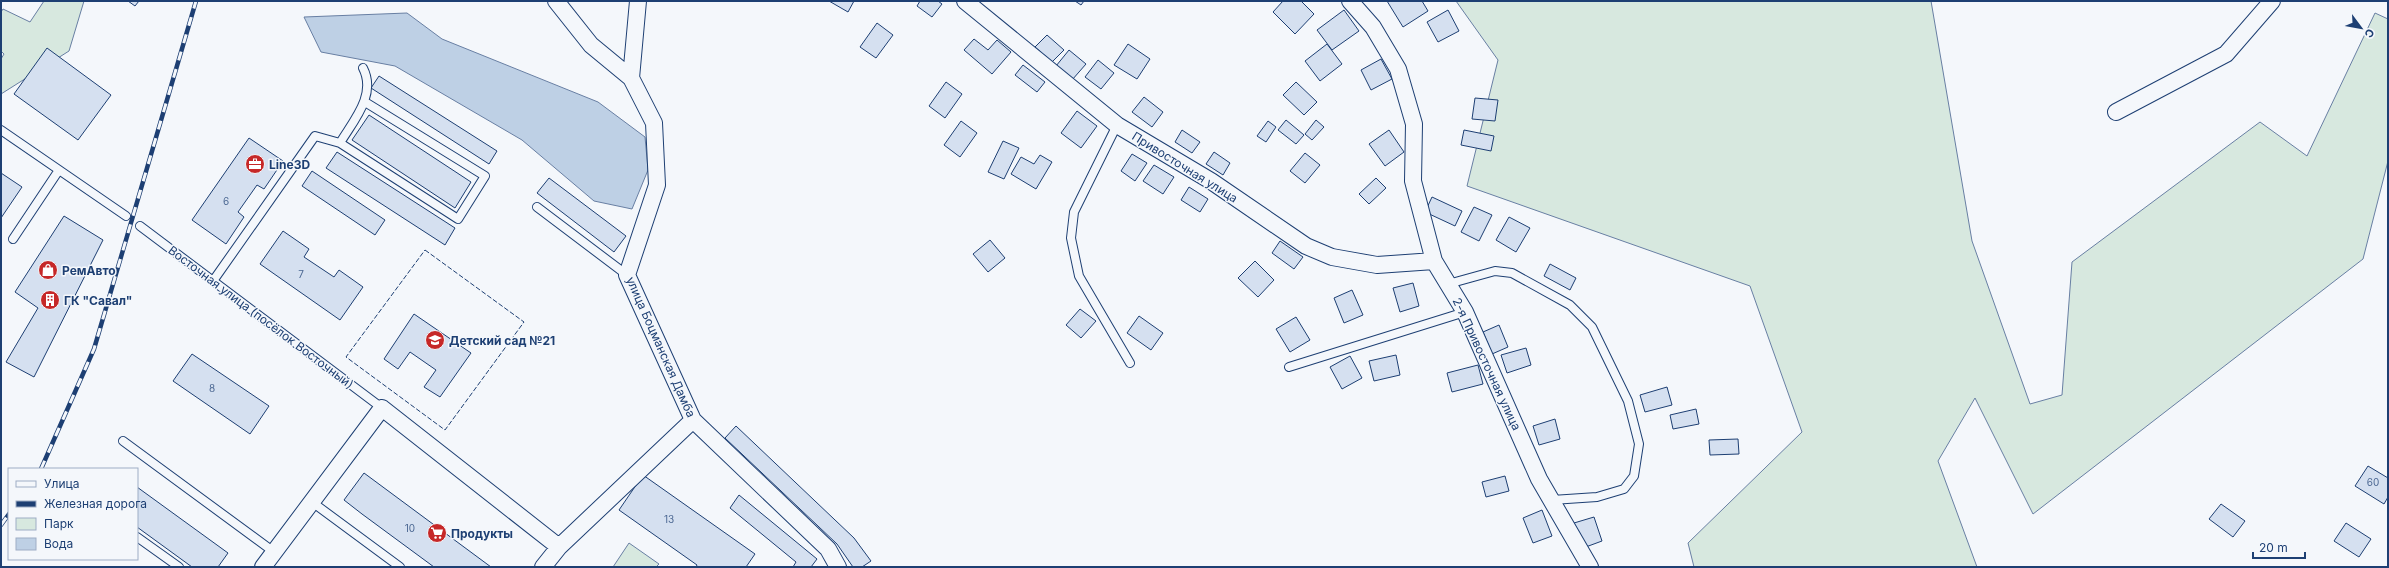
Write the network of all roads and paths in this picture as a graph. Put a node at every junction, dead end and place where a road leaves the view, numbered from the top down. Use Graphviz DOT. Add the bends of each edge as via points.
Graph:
graph roads {
  1 [pos="556,1"];
  2 [pos="638,1"];
  3 [pos="965,1"];
  4 [pos="1350,1"];
  5 [pos="2272,1"];
  6 [pos="363,68"];
  7 [pos="631,78"];
  8 [pos="366,102"];
  9 [pos="2116,112"];
  10 [pos="1117,125"];
  11 [pos="1,130"];
  12 [pos="340,143"];
  13 [pos="59,170"];
  14 [pos="537,207"];
  15 [pos="126,216"];
  16 [pos="140,226"];
  17 [pos="13,239"];
  18 [pos="1434,260"];
  19 [pos="627,275"];
  20 [pos="213,281"];
  21 [pos="1448,284"];
  22 [pos="1465,312"];
  23 [pos="1130,363"];
  24 [pos="1289,367"];
  25 [pos="382,408"];
  26 [pos="694,420"];
  27 [pos="123,441"];
  28 [pos="1552,500"];
  29 [pos="312,502"];
  30 [pos="138,538"];
  31 [pos="559,547"];
  32 [pos="274,552"];
  33 [pos="179,567"];
  34 [pos="263,567"];
  35 [pos="400,567"];
  36 [pos="544,567"];
  37 [pos="838,567"];
  38 [pos="1590,567"];
  1 -- 7 [label="street" via="591,45"];
  2 -- 7 [label="street"];
  3 -- 10 [label="street, Привосточная улица"];
  4 -- 18 [label="street, 2-я Привосточная улица" via="1374,27 1398,70 1414,124 1413,181"];
  5 -- 9 [label="street" via="2226,54"];
  6 -- 8 [label="lane" via="368,78"];
  7 -- 19 [label="street, улица Боцманская Дамба" via="654,123 657,185"];
  8 -- 12 [label="lane"];
  8 -- 12 [label="lane" via="485,176 458,219"];
  10 -- 18 [label="street, Привосточная улица" via="1211,181 1306,246 1326,254 1377,265"];
  10 -- 23 [label="lane" via="1074,212 1071,238 1080,276"];
  11 -- 13 [label="lane"];
  12 -- 20 [label="lane" via="315,136"];
  13 -- 15 [label="lane"];
  13 -- 17 [label="lane"];
  14 -- 19 [label="lane"];
  16 -- 20 [label="lane, Восточная улица (посёлок Восточный)"];
  18 -- 21 [label="street, 2-я Привосточная улица"];
  19 -- 26 [label="street, улица Боцманская Дамба"];
  20 -- 25 [label="lane, Восточная улица (посёлок Восточный)"];
  21 -- 22 [label="street, 2-я Привосточная улица"];
  21 -- 28 [label="lane" via="1495,271 1512,273 1570,305 1592,327 1624,394 1639,444 1634,476 1624,489 1597,497"];
  22 -- 24 [label="lane"];
  22 -- 28 [label="street, 2-я Привосточная улица" via="1539,479"];
  25 -- 29 [label="street"];
  25 -- 31 [label="street, Восточная улица (посёлок Восточный)"];
  26 -- 31 [label="street"];
  26 -- 37 [label="street, улица Боцманская Дамба" via="828,549"];
  27 -- 32 [label="lane"];
  28 -- 38 [label="street, 2-я Привосточная улица"];
  29 -- 32 [label="street"];
  29 -- 35 [label="lane"];
  30 -- 33 [label="lane"];
  31 -- 36 [label="street"];
  32 -- 34 [label="street"];
}
